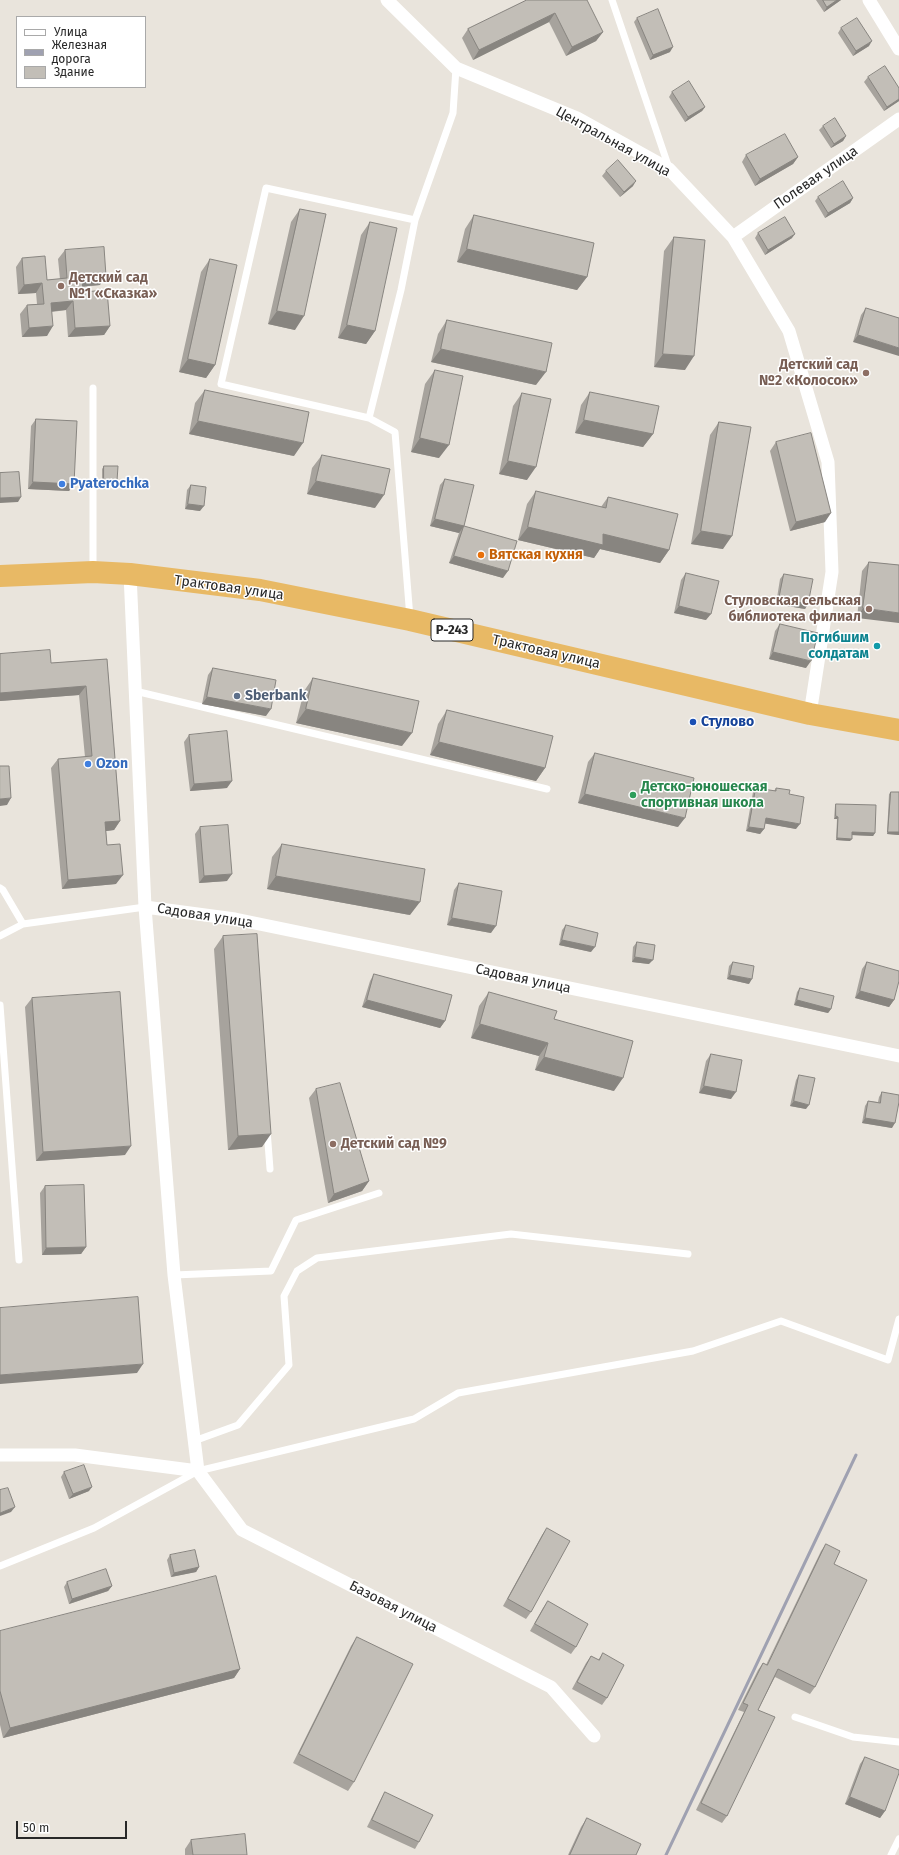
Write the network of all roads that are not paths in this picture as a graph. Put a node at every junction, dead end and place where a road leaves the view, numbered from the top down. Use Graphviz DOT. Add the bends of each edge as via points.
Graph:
graph roads {
  1 [pos="387,0"];
  2 [pos="612,0"];
  3 [pos="869,0"];
  4 [pos="899,49"];
  5 [pos="456,68"];
  6 [pos="899,119"];
  7 [pos="669,169"];
  8 [pos="415,220"];
  9 [pos="733,237"];
  10 [pos="93,388"];
  11 [pos="369,418"];
  12 [pos="93,572"];
  13 [pos="130,574"];
  14 [pos="0,576"];
  15 [pos="410,620"];
  16 [pos="135,691"];
  17 [pos="810,714"];
  18 [pos="899,730"];
  19 [pos="547,789"];
  20 [pos="0,888"];
  21 [pos="145,907"];
  22 [pos="23,924"];
  23 [pos="0,936"];
  24 [pos="0,1005"];
  25 [pos="899,1056"];
  26 [pos="266,1122"];
  27 [pos="270,1169"];
  28 [pos="379,1193"];
  29 [pos="688,1254"];
  30 [pos="19,1260"];
  31 [pos="174,1276"];
  32 [pos="899,1319"];
  33 [pos="194,1441"];
  34 [pos="0,1456"];
  35 [pos="198,1471"];
  36 [pos="0,1566"];
  37 [pos="795,1717"];
  38 [pos="594,1736"];
  39 [pos="899,1742"];
  40 [pos="899,1839"];
  41 [pos="891,1855"];
  1 -- 5 [label="street, Центральная улица"];
  2 -- 7 [label="lane"];
  3 -- 4 [label="street"];
  5 -- 7 [label="street, Центральная улица" via="577,118"];
  5 -- 8 [label="lane" via="453,113"];
  6 -- 9 [label="street, Полевая улица"];
  7 -- 9 [label="street, Центральная улица"];
  8 -- 11 [label="lane" via="401,290"];
  8 -- 11 [label="lane" via="266,188 221,384"];
  9 -- 17 [label="street, Центральная улица" via="789,331 828,462 832,572"];
  10 -- 12 [label="lane"];
  11 -- 15 [label="lane" via="395,432"];
  12 -- 13 [label="highway, Трактовая улица / Р-243"];
  12 -- 14 [label="highway, Трактовая улица / Р-243"];
  13 -- 15 [label="highway, Трактовая улица / Р-243" via="260,590"];
  13 -- 16 [label="street"];
  15 -- 17 [label="highway, Трактовая улица / Р-243"];
  16 -- 19 [label="lane"];
  16 -- 21 [label="street"];
  17 -- 18 [label="highway, Трактовая улица / Р-243"];
  20 -- 22 [label="lane"];
  21 -- 22 [label="lane"];
  21 -- 25 [label="street, Садовая улица"];
  21 -- 31 [label="street"];
  22 -- 23 [label="lane"];
  24 -- 30 [label="lane"];
  26 -- 27 [label="lane"];
  28 -- 31 [label="lane" via="296,1220 271,1271"];
  29 -- 33 [label="lane" via="511,1234 317,1258 297,1270 284,1296 289,1365 238,1425"];
  31 -- 33 [label="street"];
  32 -- 35 [label="lane" via="888,1360 781,1321 693,1351 458,1393 414,1419"];
  33 -- 35 [label="street"];
  34 -- 35 [label="street" via="75,1455"];
  35 -- 36 [label="lane" via="94,1528"];
  35 -- 38 [label="street, Базовая улица" via="242,1530 551,1687"];
  37 -- 39 [label="lane" via="852,1737"];
  40 -- 41 [label="lane"];
}
